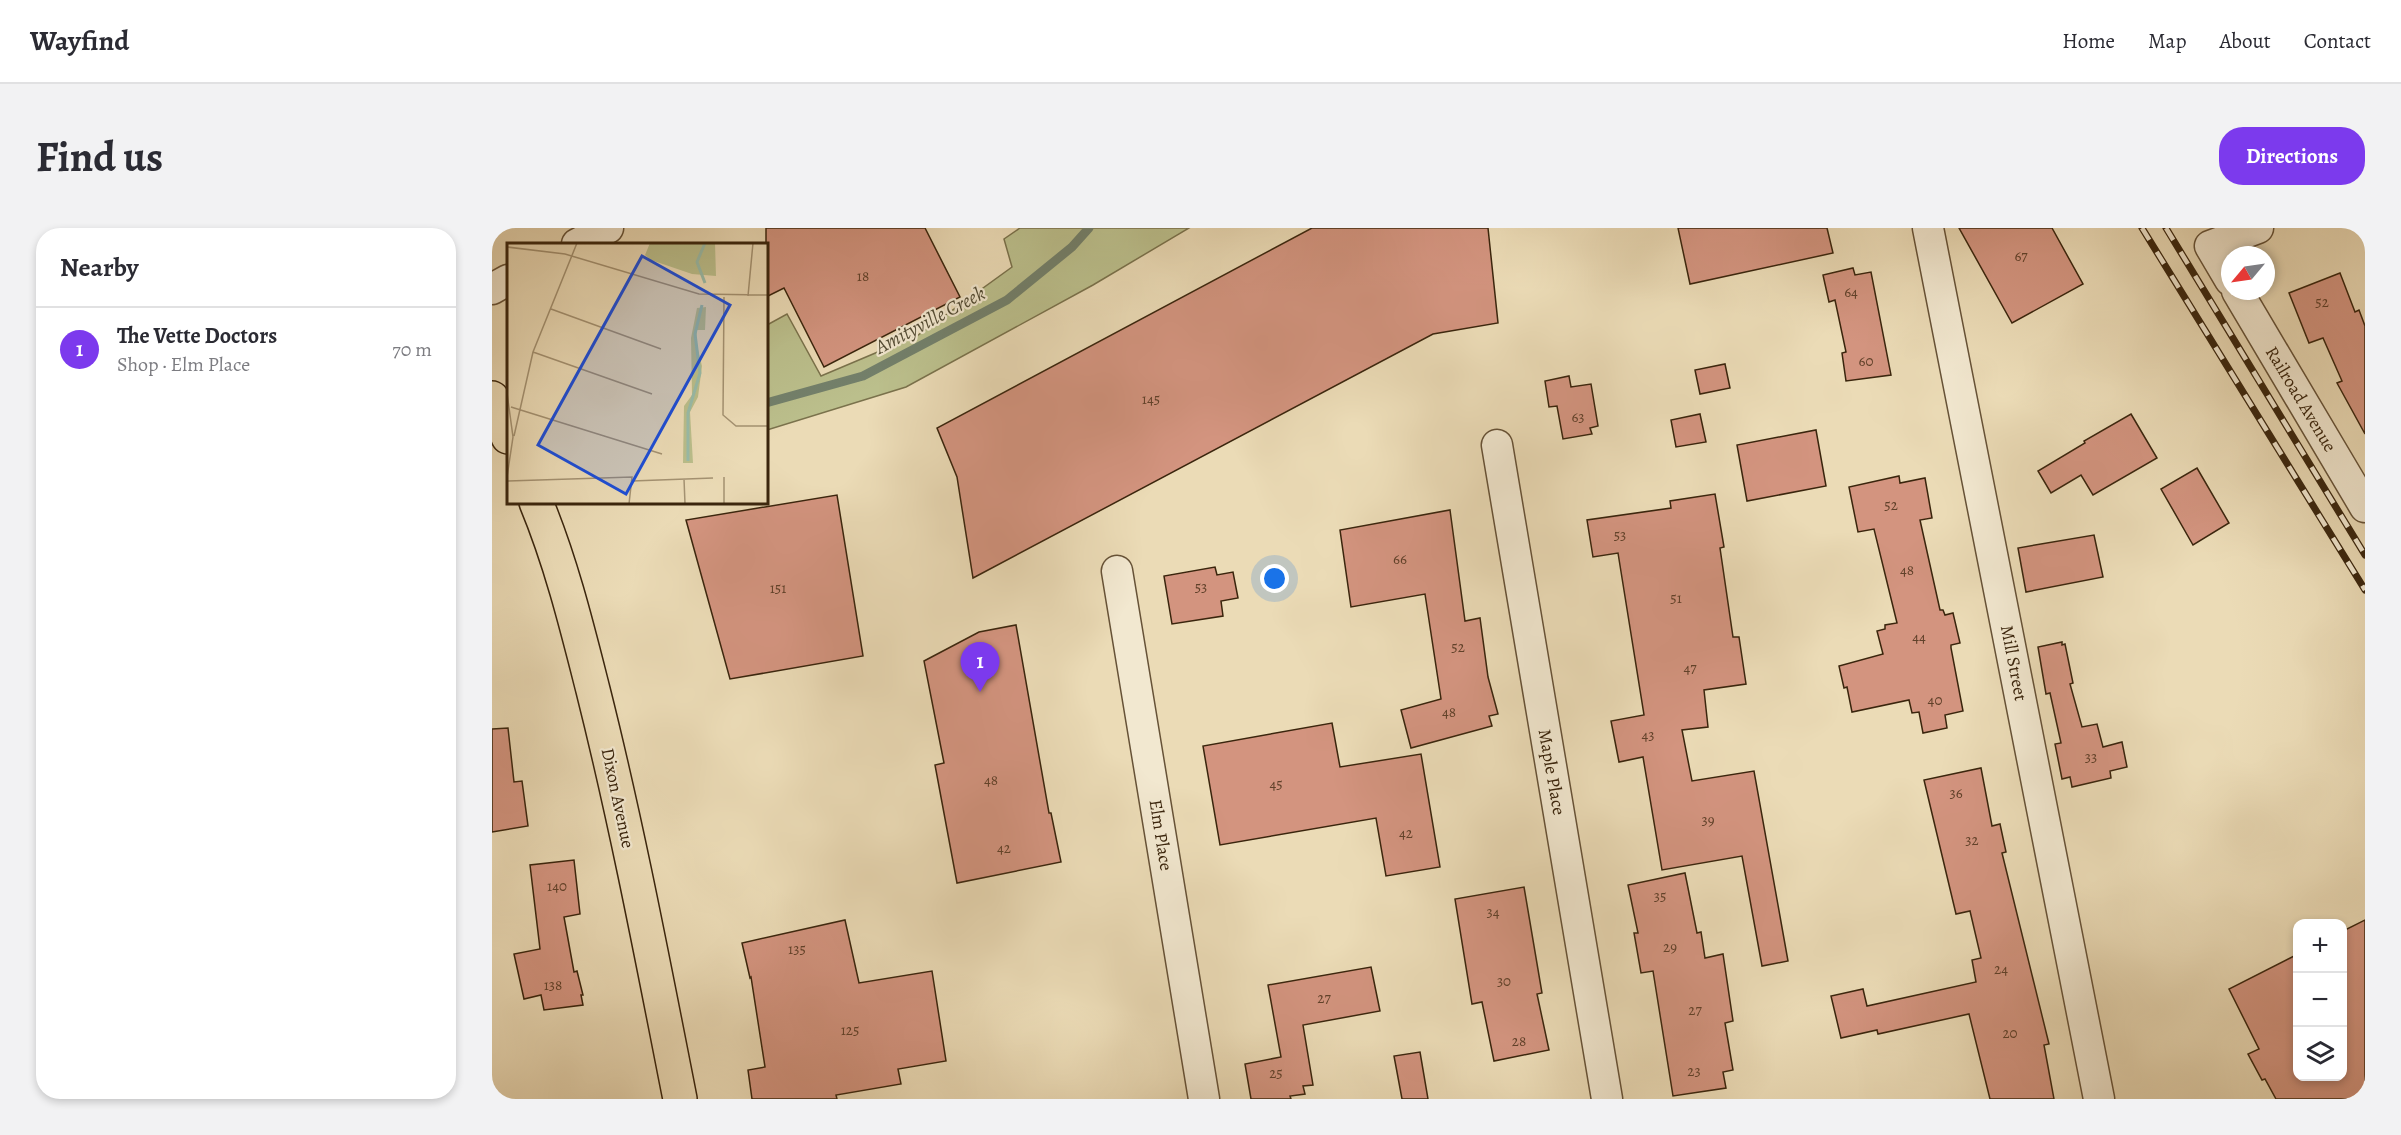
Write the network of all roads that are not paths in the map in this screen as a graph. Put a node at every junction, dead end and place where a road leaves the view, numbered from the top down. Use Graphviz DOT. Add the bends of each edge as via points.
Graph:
graph roads {
  1 [pos="608,228"];
  2 [pos="1928,228"];
  3 [pos="2246,230"];
  4 [pos="579,243"];
  5 [pos="2221,265"];
  6 [pos="507,281"];
  7 [pos="492,289"];
  8 [pos="2242,300"];
  9 [pos="492,398"];
  10 [pos="507,435"];
  11 [pos="1497,445"];
  12 [pos="537,504"];
  13 [pos="2365,507"];
  14 [pos="1117,571"];
  15 [pos="680,1099"];
  16 [pos="1204,1099"];
  17 [pos="1607,1099"];
  18 [pos="2099,1099"];
  1 -- 4 [label="street"];
  2 -- 18 [label="street, Mill Street"];
  3 -- 5 [label="street" via="2210,246"];
  6 -- 7 [label="street"];
  8 -- 13 [label="street, Railroad Avenue"];
  9 -- 10 [label="main road"];
  11 -- 17 [label="street, Maple Place"];
  12 -- 15 [label="main road, Dixon Avenue" via="571,606 604,734"];
  14 -- 16 [label="street, Elm Place"];
}
